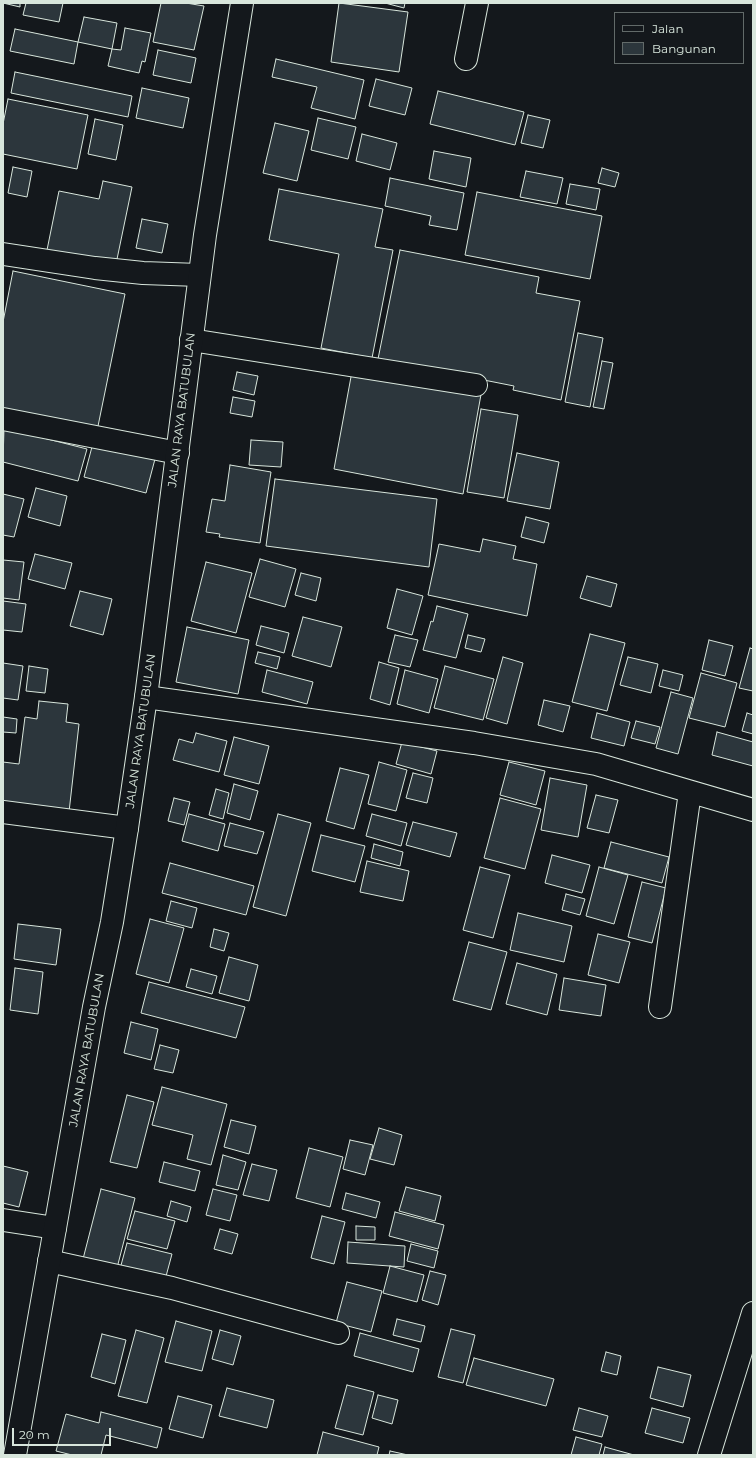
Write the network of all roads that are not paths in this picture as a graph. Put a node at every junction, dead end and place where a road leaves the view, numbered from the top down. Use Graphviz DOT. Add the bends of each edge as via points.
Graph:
graph roads {
  1 [pos="242,3"];
  2 [pos="477,3"];
  3 [pos="466,59"];
  4 [pos="3,254"];
  5 [pos="199,275"];
  6 [pos="191,340"];
  7 [pos="476,385"];
  8 [pos="3,419"];
  9 [pos="178,453"];
  10 [pos="146,697"];
  11 [pos="690,792"];
  12 [pos="753,810"];
  13 [pos="3,812"];
  14 [pos="127,828"];
  15 [pos="660,1007"];
  16 [pos="3,1220"];
  17 [pos="55,1228"];
  18 [pos="49,1261"];
  19 [pos="753,1313"];
  20 [pos="338,1333"];
  21 [pos="15,1455"];
  22 [pos="708,1455"];
  1 -- 5 [label="main road, JALAN RAYA BATUBULAN"];
  2 -- 3 [label="main road"];
  4 -- 5 [label="main road" via="95,268"];
  5 -- 6 [label="main road, JALAN RAYA BATUBULAN"];
  6 -- 7 [label="main road"];
  6 -- 9 [label="main road, JALAN RAYA BATUBULAN"];
  8 -- 9 [label="main road"];
  9 -- 10 [label="main road, JALAN RAYA BATUBULAN"];
  10 -- 11 [label="main road" via="481,744 596,764"];
  10 -- 14 [label="main road, JALAN RAYA BATUBULAN"];
  11 -- 12 [label="main road"];
  11 -- 15 [label="main road"];
  13 -- 14 [label="main road"];
  14 -- 17 [label="main road, JALAN RAYA BATUBULAN"];
  16 -- 17 [label="main road"];
  17 -- 18 [label="main road, JALAN RAYA BATUBULAN"];
  18 -- 20 [label="main road" via="172,1288"];
  18 -- 21 [label="main road, JALAN RAYA BATUBULAN"];
  19 -- 22 [label="main road"];
}
